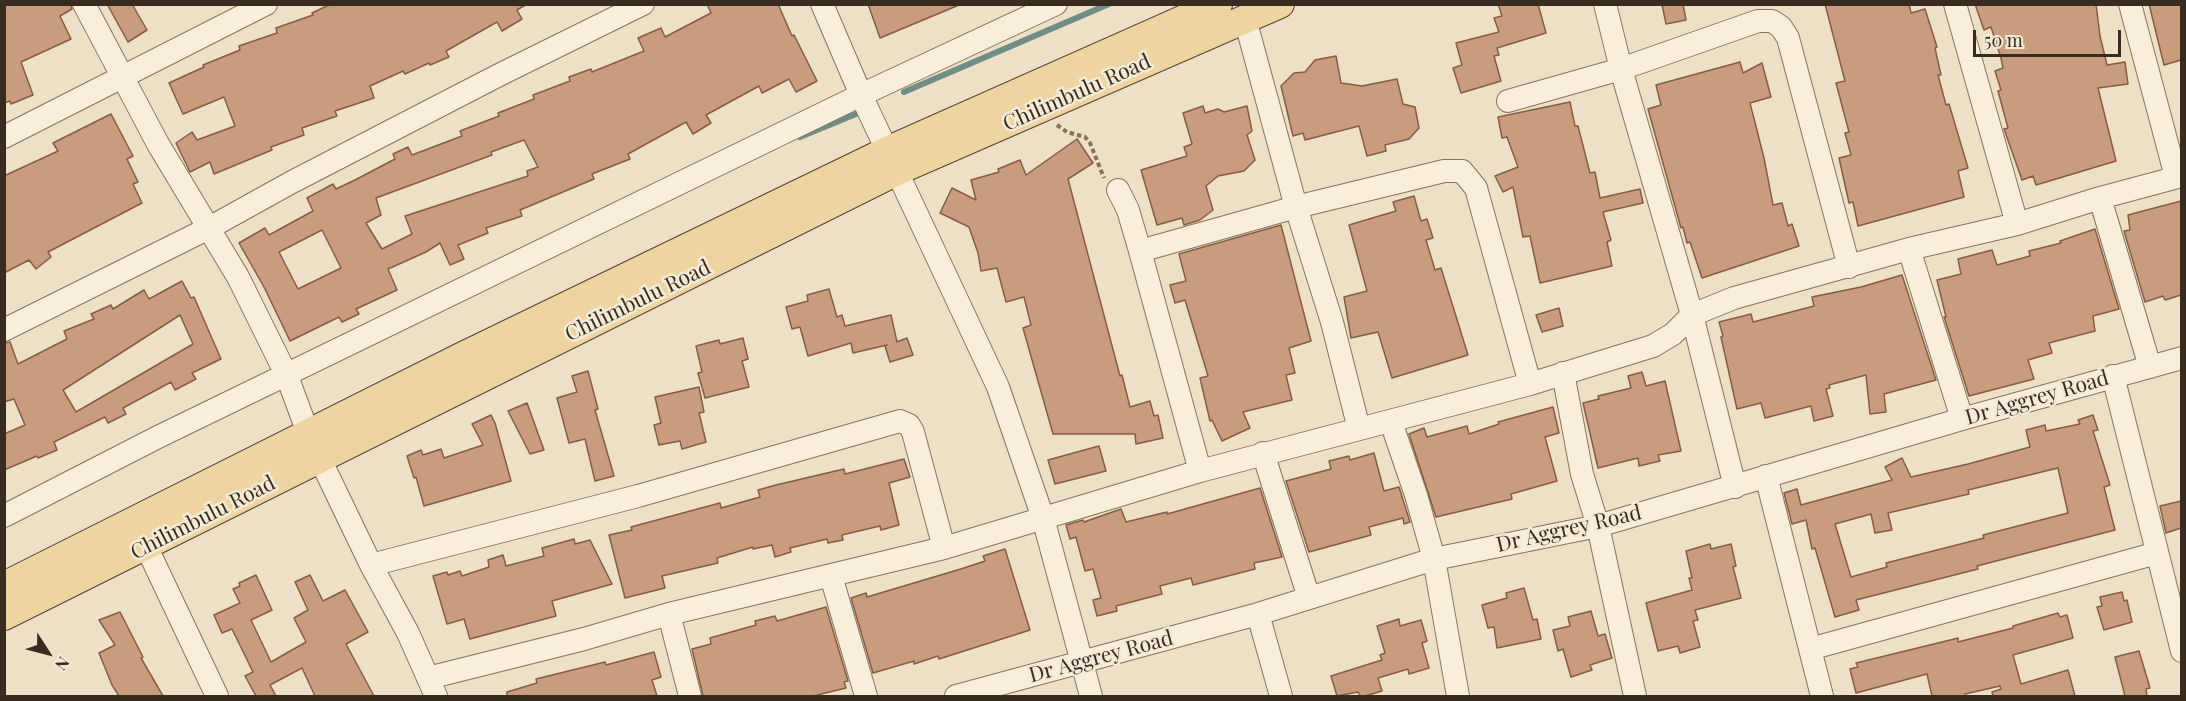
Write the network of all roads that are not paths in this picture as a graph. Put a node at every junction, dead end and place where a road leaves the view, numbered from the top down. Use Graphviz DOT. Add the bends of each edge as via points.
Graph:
graph roads {
  1 [pos="84,4"];
  2 [pos="266,4"];
  3 [pos="643,4"];
  4 [pos="822,4"];
  5 [pos="1056,4"];
  6 [pos="1218,4"];
  7 [pos="1280,4"];
  8 [pos="1605,4"];
  9 [pos="1955,4"];
  10 [pos="2130,4"];
  11 [pos="1245,19"];
  12 [pos="1621,69"];
  13 [pos="122,77"];
  14 [pos="861,94"];
  15 [pos="1508,101"];
  16 [pos="4,137"];
  17 [pos="893,160"];
  18 [pos="2179,177"];
  19 [pos="1118,190"];
  20 [pos="2100,198"];
  21 [pos="1296,207"];
  22 [pos="2017,224"];
  23 [pos="209,228"];
  24 [pos="1910,249"];
  25 [pos="1140,251"];
  26 [pos="1850,267"];
  27 [pos="1692,315"];
  28 [pos="4,330"];
  29 [pos="2181,358"];
  30 [pos="2150,367"];
  31 [pos="1563,374"];
  32 [pos="287,376"];
  33 [pos="2113,376"];
  34 [pos="1530,384"];
  35 [pos="1962,419"];
  36 [pos="1391,422"];
  37 [pos="1359,429"];
  38 [pos="308,434"];
  39 [pos="1263,453"];
  40 [pos="320,459"];
  41 [pos="1200,471"];
  42 [pos="1766,476"];
  43 [pos="1735,487"];
  44 [pos="4,516"];
  45 [pos="1043,518"];
  46 [pos="1598,526"];
  47 [pos="146,546"];
  48 [pos="944,548"];
  49 [pos="2157,553"];
  50 [pos="1434,558"];
  51 [pos="371,565"];
  52 [pos="831,576"];
  53 [pos="4,586"];
  54 [pos="1309,598"];
  55 [pos="669,614"];
  56 [pos="1258,614"];
  57 [pos="4,616"];
  58 [pos="1810,650"];
  59 [pos="2181,651"];
  60 [pos="1081,662"];
  61 [pos="432,687"];
  62 [pos="217,696"];
  63 [pos="690,696"];
  64 [pos="866,696"];
  65 [pos="956,696"];
  66 [pos="1091,696"];
  67 [pos="1281,696"];
  68 [pos="1458,696"];
  69 [pos="1635,696"];
  70 [pos="1822,696"];
  1 -- 13 [label="street"];
  2 -- 13 [label="street"];
  3 -- 23 [label="street"];
  4 -- 14 [label="street"];
  5 -- 14 [label="street"];
  6 -- 17 [label="main road, Chilimbulu Road"];
  7 -- 11 [label="main road, Chilimbulu Road"];
  8 -- 12 [label="street"];
  9 -- 22 [label="street"];
  10 -- 18 [label="street"];
  11 -- 17 [label="main road, Chilimbulu Road" via="1043,108"];
  11 -- 21 [label="street"];
  12 -- 15 [label="street"];
  12 -- 26 [label="street" via="1758,21 1772,21 1781,27 1788,38"];
  12 -- 27 [label="street"];
  13 -- 16 [label="street"];
  13 -- 23 [label="street"];
  14 -- 17 [label="street"];
  14 -- 32 [label="street"];
  17 -- 38 [label="main road, Chilimbulu Road" via="461,357"];
  17 -- 40 [label="main road, Chilimbulu Road"];
  17 -- 45 [label="street" via="998,387"];
  18 -- 20 [label="street"];
  19 -- 25 [label="street"];
  20 -- 22 [label="street"];
  20 -- 30 [label="street"];
  21 -- 25 [label="street"];
  21 -- 34 [label="street" via="1444,171 1462,171 1476,188"];
  21 -- 37 [label="street" via="1332,322"];
  22 -- 24 [label="street"];
  23 -- 28 [label="street"];
  23 -- 32 [label="street"];
  24 -- 26 [label="street"];
  24 -- 35 [label="street"];
  25 -- 41 [label="street"];
  26 -- 27 [label="street" via="1734,298"];
  27 -- 31 [label="street" via="1653,346"];
  27 -- 43 [label="street"];
  29 -- 30 [label="street, Dr Aggrey Road"];
  30 -- 33 [label="street, Dr Aggrey Road"];
  31 -- 34 [label="street"];
  31 -- 46 [label="street" via="1582,474"];
  32 -- 38 [label="street"];
  32 -- 44 [label="street"];
  33 -- 35 [label="street, Dr Aggrey Road"];
  33 -- 49 [label="street"];
  34 -- 36 [label="street"];
  35 -- 42 [label="street, Dr Aggrey Road"];
  36 -- 37 [label="street"];
  36 -- 50 [label="street"];
  37 -- 39 [label="street"];
  38 -- 53 [label="main road, Chilimbulu Road"];
  39 -- 41 [label="street"];
  39 -- 54 [label="street"];
  40 -- 47 [label="main road, Chilimbulu Road"];
  40 -- 51 [label="street"];
  41 -- 45 [label="street"];
  42 -- 43 [label="street, Dr Aggrey Road"];
  42 -- 58 [label="street"];
  43 -- 46 [label="street, Dr Aggrey Road"];
  45 -- 48 [label="street"];
  45 -- 60 [label="street"];
  46 -- 50 [label="street, Dr Aggrey Road"];
  46 -- 69 [label="street"];
  47 -- 57 [label="main road, Chilimbulu Road"];
  47 -- 62 [label="street"];
  48 -- 51 [label="street" via="913,432 909,424 900,421 639,496"];
  48 -- 52 [label="street"];
  49 -- 58 [label="street"];
  49 -- 59 [label="street"];
  50 -- 54 [label="street, Dr Aggrey Road"];
  50 -- 68 [label="street"];
  51 -- 61 [label="street"];
  52 -- 55 [label="street"];
  52 -- 64 [label="street"];
  54 -- 56 [label="street, Dr Aggrey Road"];
  55 -- 61 [label="street"];
  55 -- 63 [label="street"];
  56 -- 60 [label="street, Dr Aggrey Road"];
  56 -- 67 [label="street"];
  58 -- 70 [label="street"];
  60 -- 65 [label="street, Dr Aggrey Road"];
  60 -- 66 [label="street"];
}
